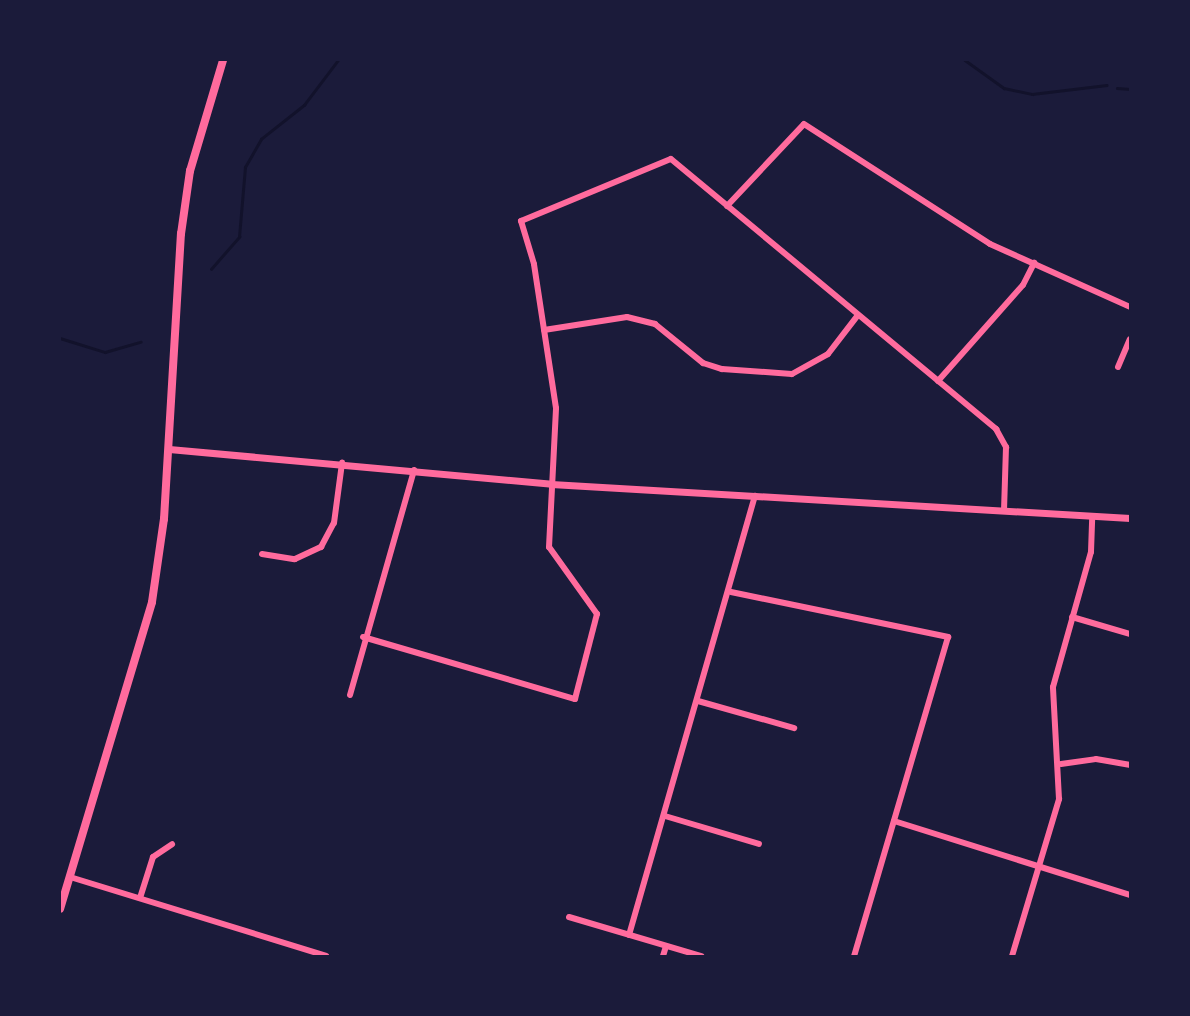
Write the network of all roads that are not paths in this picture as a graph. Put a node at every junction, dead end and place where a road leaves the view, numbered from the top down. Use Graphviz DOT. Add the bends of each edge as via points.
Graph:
graph roads {
  1 [pos="223,60"];
  2 [pos="727,206"];
  3 [pos="1034,263"];
  4 [pos="1130,307"];
  5 [pos="858,315"];
  6 [pos="544,330"];
  7 [pos="1130,339"];
  8 [pos="1118,367"];
  9 [pos="938,381"];
  10 [pos="169,449"];
  11 [pos="342,463"];
  12 [pos="414,470"];
  13 [pos="551,484"];
  14 [pos="755,496"];
  15 [pos="1004,511"];
  16 [pos="1092,516"];
  17 [pos="1130,518"];
  18 [pos="262,554"];
  19 [pos="731,592"];
  20 [pos="1072,617"];
  21 [pos="1130,634"];
  22 [pos="363,637"];
  23 [pos="350,695"];
  24 [pos="698,701"];
  25 [pos="794,728"];
  26 [pos="1061,764"];
  27 [pos="1130,765"];
  28 [pos="665,816"];
  29 [pos="894,821"];
  30 [pos="172,844"];
  31 [pos="759,844"];
  32 [pos="1039,866"];
  33 [pos="70,877"];
  34 [pos="1130,894"];
  35 [pos="140,898"];
  36 [pos="60,909"];
  37 [pos="569,917"];
  38 [pos="629,935"];
  39 [pos="666,946"];
  40 [pos="326,957"];
  41 [pos="663,957"];
  42 [pos="701,957"];
  43 [pos="854,957"];
  44 [pos="1012,957"];
  1 -- 10 [label="main road" via="190,171 181,234"];
  2 -- 3 [label="street" via="804,124 990,244"];
  2 -- 5 [label="street"];
  2 -- 6 [label="street" via="671,159 521,221"];
  3 -- 4 [label="street"];
  3 -- 9 [label="street" via="1023,285"];
  5 -- 6 [label="street" via="809,369 722,369 704,363 655,324 627,317"];
  5 -- 9 [label="street"];
  6 -- 13 [label="street" via="556,408"];
  7 -- 8 [label="street"];
  9 -- 15 [label="street" via="996,429 1006,447"];
  10 -- 11 [label="street"];
  10 -- 33 [label="main road" via="152,602"];
  11 -- 12 [label="street"];
  11 -- 18 [label="street" via="334,523 321,547 295,559"];
  12 -- 13 [label="street"];
  12 -- 22 [label="street"];
  13 -- 14 [label="street"];
  13 -- 22 [label="street" via="549,547 597,614 575,699"];
  14 -- 15 [label="street"];
  14 -- 19 [label="street"];
  15 -- 16 [label="street"];
  16 -- 17 [label="street"];
  16 -- 20 [label="street" via="1090,552"];
  19 -- 24 [label="street"];
  19 -- 29 [label="street" via="948,637"];
  20 -- 21 [label="street"];
  20 -- 26 [label="street" via="1053,687"];
  22 -- 23 [label="street"];
  24 -- 25 [label="street"];
  24 -- 28 [label="street"];
  26 -- 27 [label="street" via="1096,759"];
  26 -- 32 [label="street" via="1059,799"];
  28 -- 31 [label="street"];
  28 -- 38 [label="street"];
  29 -- 32 [label="street"];
  29 -- 43 [label="street"];
  30 -- 35 [label="street" via="153,857"];
  32 -- 34 [label="street"];
  32 -- 44 [label="street"];
  33 -- 35 [label="street"];
  33 -- 36 [label="main road"];
  35 -- 40 [label="street"];
  37 -- 38 [label="street"];
  38 -- 39 [label="street"];
  39 -- 41 [label="street"];
  39 -- 42 [label="street"];
}
